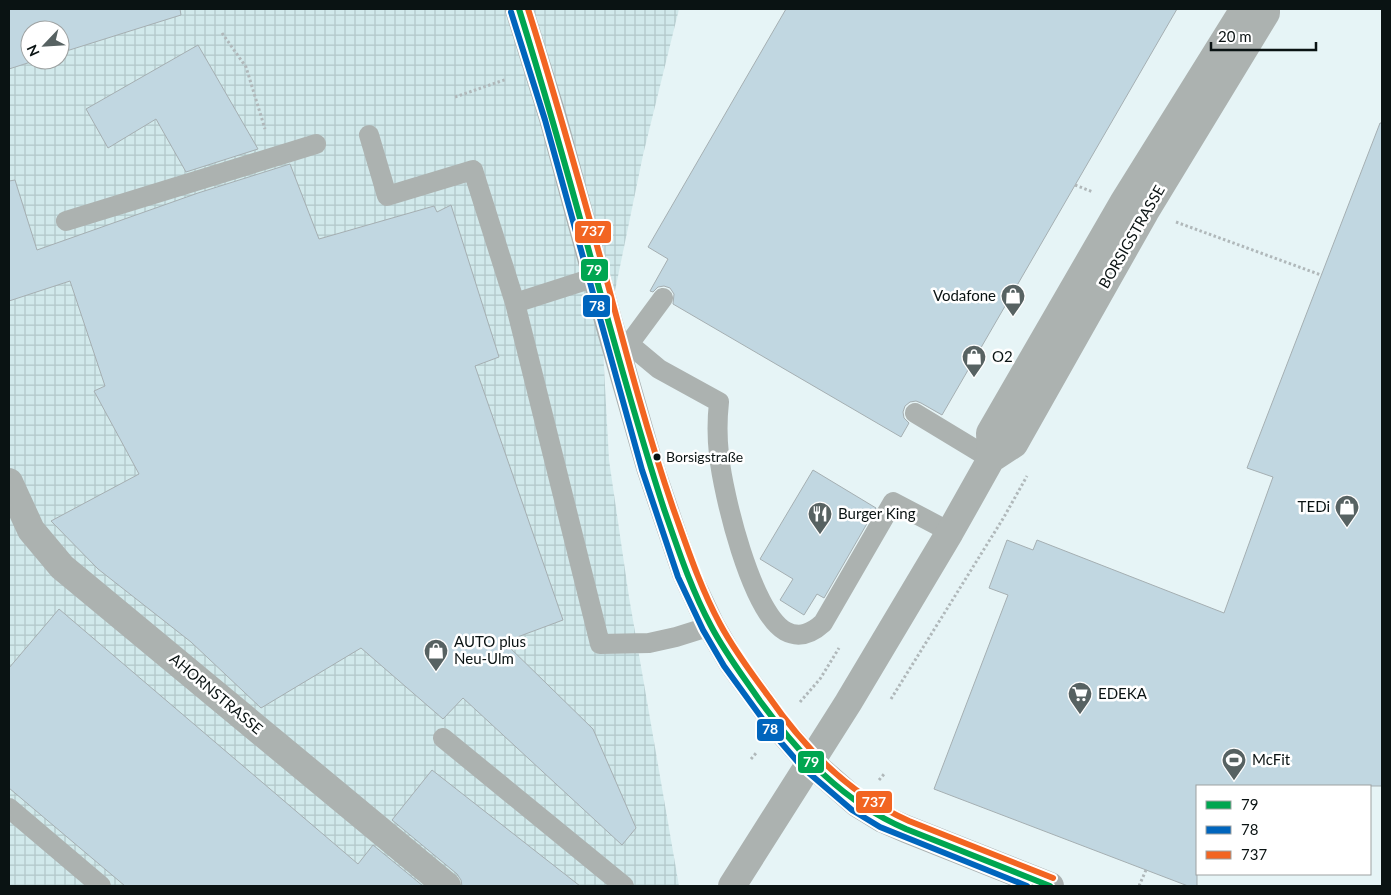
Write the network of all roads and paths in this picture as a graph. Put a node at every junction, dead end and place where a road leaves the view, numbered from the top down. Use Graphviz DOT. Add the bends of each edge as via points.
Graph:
graph roads {
  1 [pos="519,9"];
  2 [pos="1244,9"];
  3 [pos="1266,9"];
  4 [pos="222,33"];
  5 [pos="507,79"];
  6 [pos="455,97"];
  7 [pos="369,135"];
  8 [pos="316,144"];
  9 [pos="273,157"];
  10 [pos="1075,185"];
  11 [pos="1134,207"];
  12 [pos="66,221"];
  13 [pos="1321,275"];
  14 [pos="596,277"];
  15 [pos="664,298"];
  16 [pos="515,303"];
  17 [pos="622,347"];
  18 [pos="914,413"];
  19 [pos="992,459"];
  20 [pos="9,482"];
  21 [pos="1004,517"];
  22 [pos="950,532"];
  23 [pos="711,626"];
  24 [pos="890,700"];
  25 [pos="442,738"];
  26 [pos="810,762"];
  27 [pos="9,808"];
  28 [pos="1146,870"];
  29 [pos="101,886"];
  30 [pos="447,886"];
  31 [pos="624,886"];
  32 [pos="732,886"];
  33 [pos="1050,886"];
  34 [pos="1139,886"];
  1 -- 14 [label="main road" via="553,118"];
  2 -- 11 [label="street, BORSIGSTRASSE"];
  3 -- 11 [label="street, BORSIGSTRASSE" via="1266,14"];
  4 -- 9 [label="path" via="246,67"];
  5 -- 6 [label="path"];
  7 -- 16 [label="lane" via="387,196 473,170"];
  8 -- 9 [label="lane"];
  9 -- 12 [label="lane"];
  10 -- 11 [label="path"];
  11 -- 13 [label="path"];
  11 -- 19 [label="street, BORSIGSTRASSE" via="1014,444"];
  14 -- 16 [label="lane"];
  14 -- 17 [label="main road"];
  15 -- 17 [label="lane"];
  16 -- 23 [label="lane" via="600,644 649,643"];
  17 -- 22 [label="lane" via="719,402 719,456 744,560 758,595 776,623 786,632 811,633 824,624 893,502"];
  17 -- 23 [label="main road" via="663,506 686,573"];
  18 -- 19 [label="lane"];
  19 -- 22 [label="street, BORSIGSTRASSE"];
  20 -- 30 [label="street, AHORNSTRASSE" via="31,530 62,567 264,729"];
  21 -- 24 [label="path"];
  22 -- 26 [label="street, BORSIGSTRASSE"];
  23 -- 26 [label="main road" via="764,707"];
  25 -- 31 [label="lane"];
  26 -- 32 [label="street, BORSIGSTRASSE"];
  26 -- 33 [label="main road" via="857,803 884,819"];
  27 -- 29 [label="lane"];
  28 -- 34 [label="path"];
}
